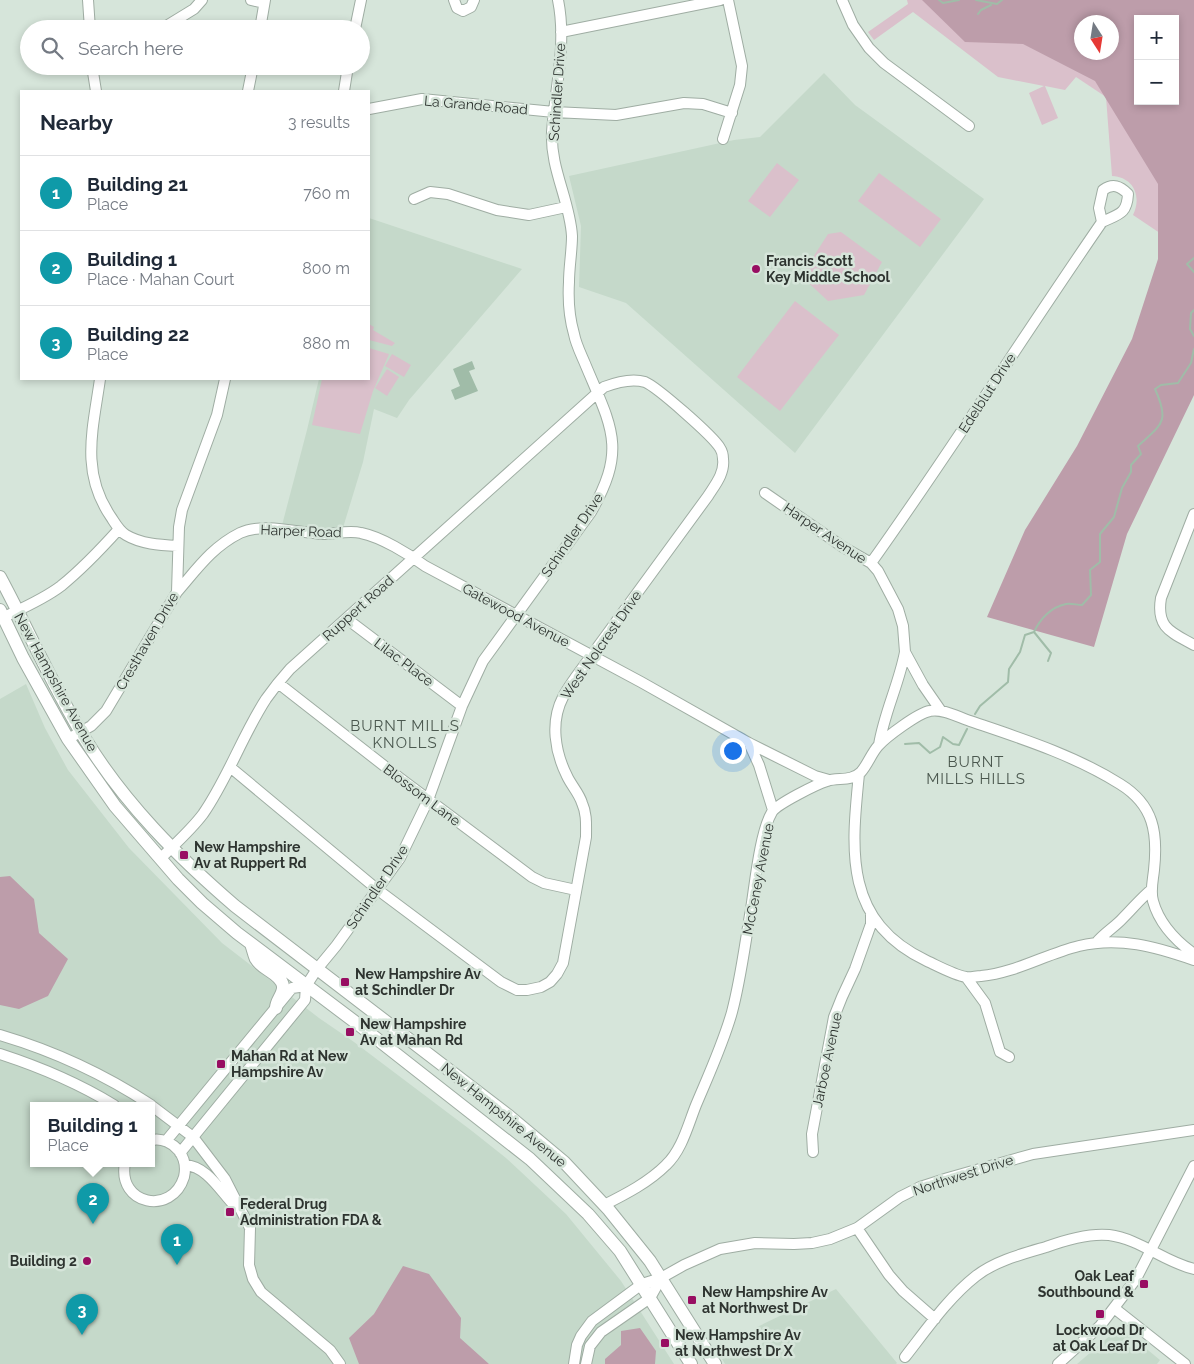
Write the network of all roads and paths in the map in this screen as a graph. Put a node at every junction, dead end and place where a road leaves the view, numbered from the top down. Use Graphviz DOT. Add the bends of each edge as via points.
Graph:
graph roads {
  1 [pos="88,0"];
  2 [pos="202,0"];
  3 [pos="251,0"];
  4 [pos="360,0"];
  5 [pos="454,0"];
  6 [pos="474,0"];
  7 [pos="558,0"];
  8 [pos="720,0"];
  9 [pos="728,0"];
  10 [pos="842,0"];
  11 [pos="265,2"];
  12 [pos="89,20"];
  13 [pos="177,20"];
  14 [pos="262,20"];
  15 [pos="357,20"];
  16 [pos="561,32"];
  17 [pos="93,75"];
  18 [pos="251,75"];
  19 [pos="347,75"];
  20 [pos="96,90"];
  21 [pos="248,90"];
  22 [pos="344,90"];
  23 [pos="370,109"];
  24 [pos="554,112"];
  25 [pos="732,113"];
  26 [pos="968,126"];
  27 [pos="723,139"];
  28 [pos="414,199"];
  29 [pos="566,207"];
  30 [pos="1102,222"];
  31 [pos="100,380"];
  32 [pos="225,380"];
  33 [pos="598,394"];
  34 [pos="765,493"];
  35 [pos="1194,514"];
  36 [pos="119,529"];
  37 [pos="178,546"];
  38 [pos="414,558"];
  39 [pos="870,563"];
  40 [pos="0,578"];
  41 [pos="177,592"];
  42 [pos="17,611"];
  43 [pos="2,614"];
  44 [pos="517,614"];
  45 [pos="346,619"];
  46 [pos="1194,645"];
  47 [pos="905,652"];
  48 [pos="592,656"];
  49 [pos="278,683"];
  50 [pos="462,706"];
  51 [pos="941,711"];
  52 [pos="81,732"];
  53 [pos="68,739"];
  54 [pos="749,744"];
  55 [pos="879,745"];
  56 [pos="230,766"];
  57 [pos="859,774"];
  58 [pos="829,780"];
  59 [pos="428,800"];
  60 [pos="773,810"];
  61 [pos="171,848"];
  62 [pos="161,858"];
  63 [pos="1152,889"];
  64 [pos="378,890"];
  65 [pos="576,890"];
  66 [pos="871,914"];
  67 [pos="1096,943"];
  68 [pos="251,944"];
  69 [pos="1194,954"];
  70 [pos="1194,960"];
  71 [pos="317,969"];
  72 [pos="966,977"];
  73 [pos="306,986"];
  74 [pos="274,1009"];
  75 [pos="287,1022"];
  76 [pos="0,1035"];
  77 [pos="0,1054"];
  78 [pos="1008,1057"];
  79 [pos="109,1102"];
  80 [pos="147,1102"];
  81 [pos="155,1107"];
  82 [pos="179,1125"];
  83 [pos="1194,1130"];
  84 [pos="193,1137"];
  85 [pos="155,1140"];
  86 [pos="166,1141"];
  87 [pos="812,1152"];
  88 [pos="180,1153"];
  89 [pos="185,1165"];
  90 [pos="1194,1166"];
  91 [pos="125,1167"];
  92 [pos="604,1205"];
  93 [pos="245,1216"];
  94 [pos="857,1228"];
  95 [pos="1151,1249"];
  96 [pos="1194,1269"];
  97 [pos="661,1278"];
  98 [pos="642,1284"];
  99 [pos="650,1298"];
  100 [pos="1114,1308"];
  101 [pos="935,1319"];
  102 [pos="905,1357"];
  103 [pos="340,1364"];
  104 [pos="574,1364"];
  105 [pos="586,1364"];
  106 [pos="691,1364"];
  107 [pos="715,1364"];
  108 [pos="1058,1364"];
  109 [pos="1185,1364"];
  1 -- 12 [label="street"];
  2 -- 13 [label="street" via="194,10"];
  3 -- 11 [label="street"];
  4 -- 15 [label="street"];
  5 -- 6 [label="street" via="457,8 463,11 471,8"];
  7 -- 16 [label="street, Schindler Drive"];
  8 -- 16 [label="street"];
  9 -- 25 [label="street" via="742,66"];
  10 -- 26 [label="street" via="869,48"];
  11 -- 14 [label="street"];
  16 -- 24 [label="street, Schindler Drive" via="562,51"];
  17 -- 20 [label="street"];
  18 -- 21 [label="street"];
  19 -- 22 [label="street"];
  23 -- 24 [label="street, La Grande Road" via="422,99"];
  24 -- 25 [label="street, La Grande Road" via="616,115 684,103 703,104"];
  24 -- 29 [label="street, Schindler Drive" via="553,151"];
  25 -- 27 [label="street"];
  28 -- 29 [label="street" via="430,192 448,194 496,210 529,215"];
  29 -- 33 [label="street, Schindler Drive" via="572,237 569,310 574,336"];
  30 -- 39 [label="street, Edelblut Drive"];
  31 -- 36 [label="street" via="90,452 91,470 103,505"];
  32 -- 37 [label="street, Cresthaven Drive" via="217,415 182,510"];
  33 -- 38 [label="street, Ruppert Road"];
  33 -- 44 [label="street, Schindler Drive" via="612,436 609,476 591,512"];
  33 -- 48 [label="street, West Nolcrest Drive" via="616,382 645,382 714,441 721,449 724,466 708,496"];
  34 -- 39 [label="street, Harper Avenue"];
  35 -- 46 [label="street" via="1158,612 1163,625"];
  36 -- 37 [label="street" via="145,543"];
  36 -- 42 [label="street" via="61,586"];
  37 -- 41 [label="street, Cresthaven Drive"];
  38 -- 41 [label="street, Harper Road" via="360,532 322,534 251,529 216,547"];
  38 -- 44 [label="street, Gatewood Avenue"];
  38 -- 45 [label="street, Ruppert Road"];
  39 -- 47 [label="street, Harper Avenue" via="878,571 898,609"];
  40 -- 42 [label="main road, New Hampshire Avenue"];
  41 -- 52 [label="street, Cresthaven Drive" via="106,711"];
  42 -- 43 [label="street"];
  42 -- 52 [label="main road, New Hampshire Avenue"];
  43 -- 53 [label="main road, New Hampshire Avenue"];
  44 -- 48 [label="street, Gatewood Avenue"];
  44 -- 50 [label="street, Schindler Drive" via="484,661"];
  45 -- 49 [label="street, Ruppert Road"];
  45 -- 50 [label="street, Lilac Place"];
  47 -- 51 [label="street, Harper Avenue"];
  47 -- 55 [label="street"];
  48 -- 54 [label="street, Gatewood Avenue"];
  48 -- 65 [label="street, West Nolcrest Drive" via="562,698 555,727 560,762 582,802 586,818 586,837"];
  49 -- 56 [label="street, Ruppert Road" via="265,700"];
  49 -- 59 [label="street, Blossom Lane"];
  50 -- 59 [label="street, Schindler Drive"];
  51 -- 55 [label="street" via="932,710 918,715"];
  51 -- 63 [label="street" via="1058,753 1132,792 1152,820 1156,837"];
  52 -- 53 [label="street, Cresthaven Drive"];
  52 -- 61 [label="main road, New Hampshire Avenue" via="125,795"];
  53 -- 62 [label="main road, New Hampshire Avenue" via="115,806"];
  54 -- 58 [label="street, Gatewood Avenue"];
  54 -- 60 [label="street"];
  55 -- 57 [label="street"];
  56 -- 61 [label="street, Ruppert Road" via="203,814"];
  56 -- 64 [label="street"];
  57 -- 58 [label="street, McCeney Avenue" via="848,779"];
  57 -- 66 [label="street" via="854,846 861,890"];
  58 -- 60 [label="street, McCeney Avenue"];
  59 -- 64 [label="street, Schindler Drive" via="400,858"];
  59 -- 65 [label="street, Blossom Lane" via="532,876 544,883"];
  60 -- 92 [label="street, McCeney Avenue" via="758,866 732,1011 684,1136 676,1154 653,1177"];
  61 -- 62 [label="street, Ruppert Road"];
  61 -- 71 [label="main road, New Hampshire Avenue" via="235,906"];
  62 -- 68 [label="main road, New Hampshire Avenue" via="202,903"];
  63 -- 67 [label="street"];
  63 -- 69 [label="street" via="1153,900 1166,928"];
  64 -- 65 [label="street, West Nolcrest Drive" via="501,982 517,990 541,987 550,982 562,963"];
  64 -- 71 [label="street, Schindler Drive"];
  66 -- 72 [label="street" via="879,926 912,954"];
  66 -- 87 [label="street, Jarboe Avenue" via="871,924 855,969 834,1017 812,1134"];
  67 -- 70 [label="street" via="1135,943"];
  67 -- 72 [label="street" via="996,974"];
  68 -- 73 [label="main road, New Hampshire Avenue"];
  68 -- 74 [label="main road" via="256,960 281,980 284,988"];
  71 -- 73 [label="street, Schindler Drive"];
  71 -- 92 [label="main road, New Hampshire Avenue" via="538,1139"];
  72 -- 78 [label="street" via="984,1003 1000,1052"];
  73 -- 74 [label="street" via="292,988"];
  73 -- 75 [label="street, Schindler Drive" via="305,1000"];
  73 -- 98 [label="main road, New Hampshire Avenue" via="530,1159 588,1214 620,1251"];
  74 -- 75 [label="street"];
  74 -- 82 [label="street"];
  75 -- 84 [label="street, Schindler Drive"];
  76 -- 80 [label="street" via="68,1059"];
  77 -- 79 [label="street" via="57,1075"];
  81 -- 82 [label="street"];
  82 -- 84 [label="street"];
  82 -- 86 [label="street"];
  83 -- 94 [label="street, Northwest Drive" via="1034,1154 948,1178 900,1197"];
  84 -- 88 [label="street, Schindler Drive"];
  84 -- 93 [label="street" via="219,1169"];
  85 -- 86 [label="street"];
  86 -- 88 [label="street"];
  88 -- 89 [label="street"];
  89 -- 91 [label="street" via="183,1179 175,1192 167,1198 150,1201 137,1197 129,1189"];
  89 -- 93 [label="street" via="203,1171"];
  90 -- 95 [label="street"];
  92 -- 97 [label="main road, New Hampshire Avenue"];
  93 -- 103 [label="street" via="250,1228 249,1266 253,1279 262,1292 330,1350"];
  94 -- 97 [label="street, Northwest Drive" via="812,1243 755,1243 720,1249"];
  94 -- 101 [label="street" via="888,1276"];
  95 -- 96 [label="street"];
  95 -- 100 [label="street" via="1136,1279"];
  95 -- 101 [label="street" via="1110,1235 1058,1242 1018,1255 976,1276"];
  97 -- 98 [label="street, Northwest Drive"];
  97 -- 99 [label="street"];
  97 -- 107 [label="main road, New Hampshire Avenue"];
  98 -- 99 [label="main road, New Hampshire Avenue"];
  98 -- 104 [label="street, Northwest Drive" via="592,1321 577,1345"];
  99 -- 105 [label="street" via="601,1332 590,1346"];
  99 -- 106 [label="main road, New Hampshire Avenue"];
  100 -- 108 [label="street" via="1100,1326"];
  100 -- 109 [label="street"];
  101 -- 102 [label="street"];
}
